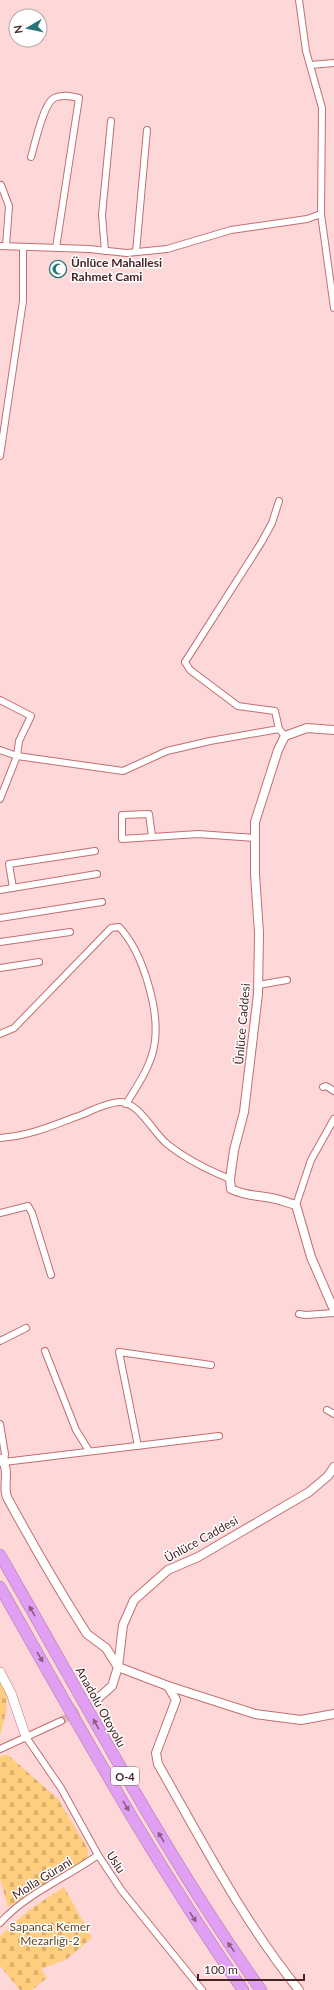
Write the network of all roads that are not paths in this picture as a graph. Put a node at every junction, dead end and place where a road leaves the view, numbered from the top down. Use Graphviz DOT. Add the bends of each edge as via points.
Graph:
graph roads {
  1 [pos="299,0"];
  2 [pos="334,63"];
  3 [pos="310,65"];
  4 [pos="111,122"];
  5 [pos="147,130"];
  6 [pos="31,157"];
  7 [pos="1,185"];
  8 [pos="321,214"];
  9 [pos="3,246"];
  10 [pos="23,247"];
  11 [pos="56,248"];
  12 [pos="105,251"];
  13 [pos="136,252"];
  14 [pos="334,308"];
  15 [pos="0,456"];
  16 [pos="279,501"];
  17 [pos="0,700"];
  18 [pos="279,729"];
  19 [pos="334,730"];
  20 [pos="285,736"];
  21 [pos="0,750"];
  22 [pos="17,756"];
  23 [pos="0,799"];
  24 [pos="152,836"];
  25 [pos="255,838"];
  26 [pos="95,851"];
  27 [pos="97,874"];
  28 [pos="13,888"];
  29 [pos="0,890"];
  30 [pos="102,902"];
  31 [pos="0,918"];
  32 [pos="70,932"];
  33 [pos="0,942"];
  34 [pos="39,962"];
  35 [pos="0,968"];
  36 [pos="287,980"];
  37 [pos="258,985"];
  38 [pos="0,1034"];
  39 [pos="323,1087"];
  40 [pos="334,1091"];
  41 [pos="126,1104"];
  42 [pos="334,1119"];
  43 [pos="0,1138"];
  44 [pos="230,1179"];
  45 [pos="296,1205"];
  46 [pos="0,1213"];
  47 [pos="52,1275"];
  48 [pos="334,1310"];
  49 [pos="334,1313"];
  50 [pos="299,1314"];
  51 [pos="26,1328"];
  52 [pos="0,1341"];
  53 [pos="45,1351"];
  54 [pos="211,1365"];
  55 [pos="327,1410"];
  56 [pos="334,1414"];
  57 [pos="0,1424"];
  58 [pos="219,1436"];
  59 [pos="138,1446"];
  60 [pos="89,1451"];
  61 [pos="2,1460"];
  62 [pos="334,1468"];
  63 [pos="0,1555"];
  64 [pos="0,1587"];
  65 [pos="118,1667"];
  66 [pos="0,1672"];
  67 [pos="168,1686"];
  68 [pos="96,1700"];
  69 [pos="334,1714"];
  70 [pos="61,1721"];
  71 [pos="26,1737"];
  72 [pos="0,1750"];
  73 [pos="98,1855"];
  74 [pos="0,1923"];
  75 [pos="202,1990"];
  76 [pos="243,1990"];
  77 [pos="261,1990"];
  78 [pos="299,1990"];
  1 -- 3 [label="street"];
  2 -- 3 [label="street"];
  3 -- 8 [label="street" via="322,108"];
  4 -- 12 [label="street" via="102,215"];
  5 -- 13 [label="street"];
  6 -- 11 [label="street" via="51,100 66,96 79,98"];
  7 -- 9 [label="street" via="9,206"];
  8 -- 13 [label="street" via="307,219 231,230 167,249"];
  8 -- 14 [label="street"];
  9 -- 10 [label="street"];
  10 -- 11 [label="street"];
  10 -- 15 [label="street" via="23,301"];
  11 -- 12 [label="street"];
  12 -- 13 [label="street"];
  16 -- 18 [label="street" via="272,523 261,543 185,662 190,670 238,706 275,711"];
  17 -- 22 [label="street" via="31,716 19,741"];
  18 -- 20 [label="street"];
  18 -- 22 [label="street" via="166,750 123,771"];
  19 -- 20 [label="street" via="307,728"];
  20 -- 25 [label="street, Ünlüce Caddesi" via="256,816"];
  21 -- 22 [label="street"];
  22 -- 23 [label="street"];
  24 -- 24 [label="street" via="149,814 122,815 122,839"];
  24 -- 25 [label="street" via="198,834"];
  25 -- 37 [label="street, Ünlüce Caddesi" via="259,933"];
  26 -- 28 [label="street" via="10,864"];
  27 -- 28 [label="street"];
  28 -- 29 [label="street"];
  30 -- 31 [label="street"];
  32 -- 33 [label="street"];
  34 -- 35 [label="street"];
  36 -- 37 [label="street"];
  37 -- 44 [label="street, Ünlüce Caddesi" via="254,1042 244,1112 234,1150"];
  38 -- 41 [label="street" via="14,1028 111,928 120,927 134,946 147,976 156,1033 145,1074"];
  39 -- 40 [label="street"];
  41 -- 43 [label="street" via="120,1102 103,1106 20,1137"];
  41 -- 44 [label="street" via="148,1120 166,1143 211,1171"];
  42 -- 45 [label="street" via="311,1160"];
  44 -- 45 [label="street" via="231,1189 240,1193"];
  45 -- 48 [label="street" via="311,1257"];
  46 -- 47 [label="street" via="28,1206"];
  49 -- 50 [label="street"];
  51 -- 52 [label="street"];
  53 -- 60 [label="street" via="76,1430"];
  54 -- 59 [label="street" via="119,1352"];
  55 -- 56 [label="street"];
  57 -- 61 [label="street" via="5,1454"];
  58 -- 59 [label="street"];
  59 -- 60 [label="street"];
  60 -- 61 [label="street"];
  61 -- 65 [label="street" via="6,1497 87,1634 106,1648"];
  62 -- 65 [label="street, Ünlüce Caddesi" via="309,1492 198,1557 168,1570 134,1600 123,1625"];
  77 -- 63 [label="highway, Anadolu Otoyolu / O-4, one-way" via="221,1933 180,1867"];
  64 -- 76 [label="highway, O-4, one-way" via="167,1876"];
  65 -- 67 [label="street"];
  65 -- 68 [label="street, Ünlüce Caddesi" via="112,1686"];
  66 -- 71 [label="main road" via="11,1693"];
  67 -- 69 [label="street" via="255,1714 301,1720"];
  67 -- 78 [label="street" via="176,1700 156,1753 158,1764 238,1903"];
  70 -- 71 [label="street"];
  71 -- 72 [label="street"];
  71 -- 73 [label="street, Uslu" via="61,1788"];
  73 -- 74 [label="street, Molla Gürani" via="25,1901"];
  73 -- 75 [label="street, Uslu" via="122,1891"];
}
